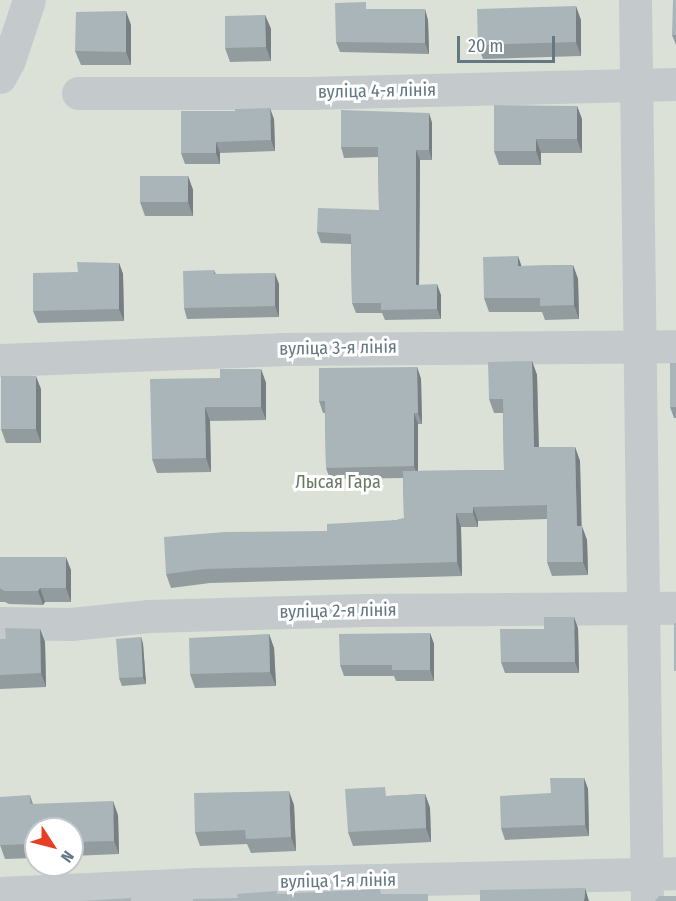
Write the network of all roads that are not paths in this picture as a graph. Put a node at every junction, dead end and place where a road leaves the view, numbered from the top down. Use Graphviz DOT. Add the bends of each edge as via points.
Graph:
graph roads {
  1 [pos="29,0"];
  2 [pos="635,0"];
  3 [pos="0,76"];
  4 [pos="676,84"];
  5 [pos="637,85"];
  6 [pos="78,93"];
  7 [pos="640,346"];
  8 [pos="676,346"];
  9 [pos="0,360"];
  10 [pos="676,608"];
  11 [pos="644,609"];
  12 [pos="0,623"];
  13 [pos="657,882"];
  14 [pos="0,893"];
  1 -- 3 [label="street"];
  2 -- 5 [label="street"];
  4 -- 5 [label="street, вуліца 4-я лінія"];
  5 -- 6 [label="street, вуліца 4-я лінія" via="309,93"];
  5 -- 7 [label="street"];
  7 -- 8 [label="street, вуліца 3-я лінія"];
  7 -- 9 [label="street, вуліца 3-я лінія" via="281,349"];
  7 -- 11 [label="street"];
  10 -- 11 [label="street, вуліца 2-я лінія"];
  11 -- 12 [label="street, вуліца 2-я лінія" via="365,610 149,616 71,624"];
  11 -- 13 [label="street"];
  13 -- 14 [label="street, вуліца 1-я лінія" via="197,884"];
}
